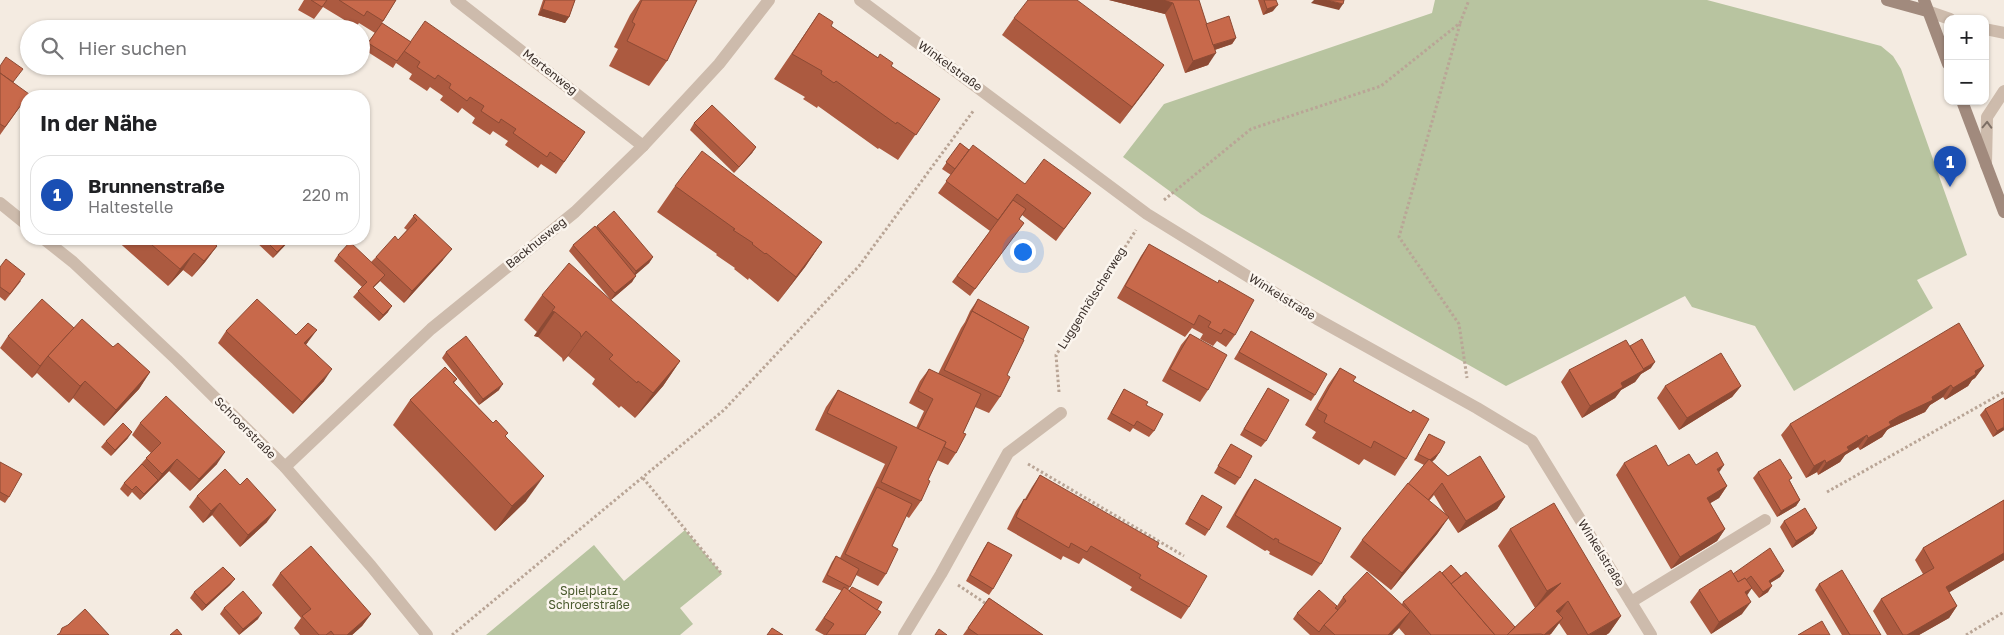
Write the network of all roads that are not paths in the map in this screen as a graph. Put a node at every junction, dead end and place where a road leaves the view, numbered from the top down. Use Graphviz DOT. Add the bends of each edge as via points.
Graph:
graph roads {
  1 [pos="456,0"];
  2 [pos="768,0"];
  3 [pos="860,0"];
  4 [pos="1887,0"];
  5 [pos="1926,6"];
  6 [pos="1944,16"];
  7 [pos="1989,30"];
  8 [pos="2004,33"];
  9 [pos="1946,60"];
  10 [pos="2004,91"];
  11 [pos="1964,105"];
  12 [pos="643,146"];
  13 [pos="1986,165"];
  14 [pos="0,203"];
  15 [pos="2004,212"];
  16 [pos="20,219"];
  17 [pos="51,245"];
  18 [pos="1061,413"];
  19 [pos="285,467"];
  20 [pos="1765,520"];
  21 [pos="1631,602"];
  22 [pos="426,635"];
  23 [pos="904,635"];
  24 [pos="1651,635"];
  1 -- 12 [label="street, Mertenweg"];
  2 -- 12 [label="street, Backhusweg" via="719,64"];
  3 -- 21 [label="street, Winkelstraße" via="1147,214 1317,319 1532,441"];
  4 -- 5 [label="street"];
  5 -- 6 [label="street"];
  5 -- 9 [label="street"];
  7 -- 8 [label="street"];
  13 -- 10 [label="street, one-way" via="1987,117"];
  11 -- 13 [label="street"];
  12 -- 19 [label="street, Backhusweg" via="575,212 431,329"];
  13 -- 15 [label="street"];
  14 -- 16 [label="street"];
  17 -- 19 [label="street, Schroerstraße" via="177,360"];
  18 -- 23 [label="street" via="1008,453"];
  19 -- 22 [label="street, Schroerstraße"];
  20 -- 21 [label="street"];
  21 -- 24 [label="street, Winkelstraße"];
}
